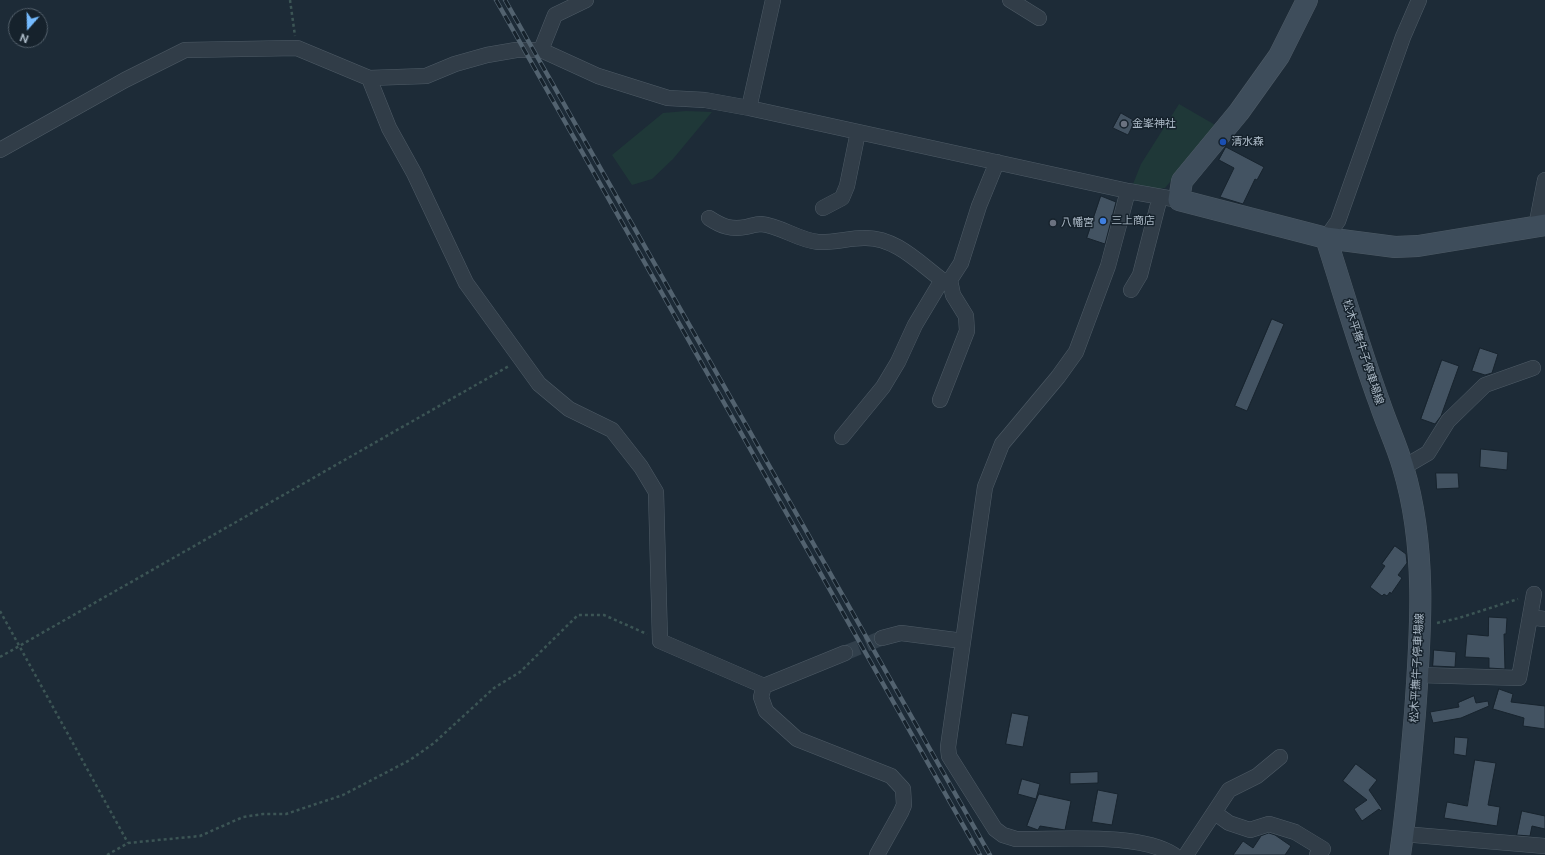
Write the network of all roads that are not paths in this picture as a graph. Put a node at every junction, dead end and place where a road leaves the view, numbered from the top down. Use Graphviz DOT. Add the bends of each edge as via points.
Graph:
graph roads {
  1 [pos="586,0"];
  2 [pos="773,0"];
  3 [pos="1010,0"];
  4 [pos="1307,0"];
  5 [pos="1419,0"];
  6 [pos="1039,18"];
  7 [pos="541,50"];
  8 [pos="369,78"];
  9 [pos="749,108"];
  10 [pos="858,132"];
  11 [pos="0,150"];
  12 [pos="997,162"];
  13 [pos="1545,180"];
  14 [pos="1128,191"];
  15 [pos="1169,198"];
  16 [pos="823,208"];
  17 [pos="709,218"];
  18 [pos="1541,226"];
  19 [pos="1326,238"];
  20 [pos="946,280"];
  21 [pos="1131,290"];
  22 [pos="1533,368"];
  23 [pos="940,400"];
  24 [pos="842,438"];
  25 [pos="1404,467"];
  26 [pos="1534,594"];
  27 [pos="1537,618"];
  28 [pos="882,638"];
  29 [pos="963,641"];
  30 [pos="845,652"];
  31 [pos="1418,675"];
  32 [pos="764,686"];
  33 [pos="1280,757"];
  34 [pos="1215,813"];
  35 [pos="1403,834"];
  36 [pos="1541,849"];
  37 [pos="876,855"];
  38 [pos="1174,855"];
  39 [pos="1186,855"];
  40 [pos="1317,855"];
  41 [pos="1400,855"];
  1 -- 7 [label="street" via="555,15"];
  2 -- 9 [label="street"];
  3 -- 6 [label="street"];
  4 -- 15 [label="main road" via="1279,56 1239,112"];
  5 -- 19 [label="street" via="1403,37 1338,221"];
  7 -- 8 [label="street" via="516,50 487,55 426,76"];
  7 -- 9 [label="street" via="598,76 668,98 705,100"];
  8 -- 11 [label="street" via="297,48 185,50 125,80"];
  8 -- 32 [label="street" via="388,128 414,173 466,283 539,384 570,409 612,430 641,467 656,492 660,641"];
  9 -- 10 [label="street"];
  10 -- 12 [label="street"];
  10 -- 16 [label="street" via="854,161 845,192 842,198"];
  12 -- 14 [label="street"];
  12 -- 20 [label="street" via="979,206 961,263"];
  13 -- 18 [label="street"];
  14 -- 15 [label="street"];
  14 -- 29 [label="street" via="1108,266 1076,352 1002,444 985,487"];
  15 -- 19 [label="main road"];
  15 -- 21 [label="street" via="1140,275"];
  17 -- 20 [label="street" via="722,227 738,228 759,224 777,227 798,237 819,242 881,239 893,243"];
  18 -- 19 [label="main road" via="1418,246 1395,247"];
  19 -- 25 [label="main road, 松木平撫牛子停車場線" via="1380,404"];
  20 -- 23 [label="street" via="966,316 967,331"];
  20 -- 24 [label="street" via="915,325 883,387"];
  22 -- 25 [label="street" via="1484,385 1448,421 1428,453"];
  25 -- 31 [label="main road, 松木平撫牛子停車場線" via="1420,566"];
  26 -- 27 [label="street"];
  27 -- 31 [label="street" via="1519,678"];
  28 -- 29 [label="street" via="901,633"];
  29 -- 38 [label="street" via="948,747 949,756 995,828 1003,835 1016,839 1127,840 1147,844"];
  30 -- 32 [label="street"];
  31 -- 35 [label="main road, 松木平撫牛子停車場線"];
  32 -- 37 [label="street" via="761,697 766,711 797,739 891,776 903,789 902,812"];
  33 -- 34 [label="street" via="1257,776 1229,790"];
  34 -- 39 [label="street"];
  34 -- 40 [label="street" via="1229,823 1250,830 1269,824 1295,832 1323,849"];
  35 -- 36 [label="street"];
  35 -- 41 [label="main road, 松木平撫牛子停車場線"];
}
